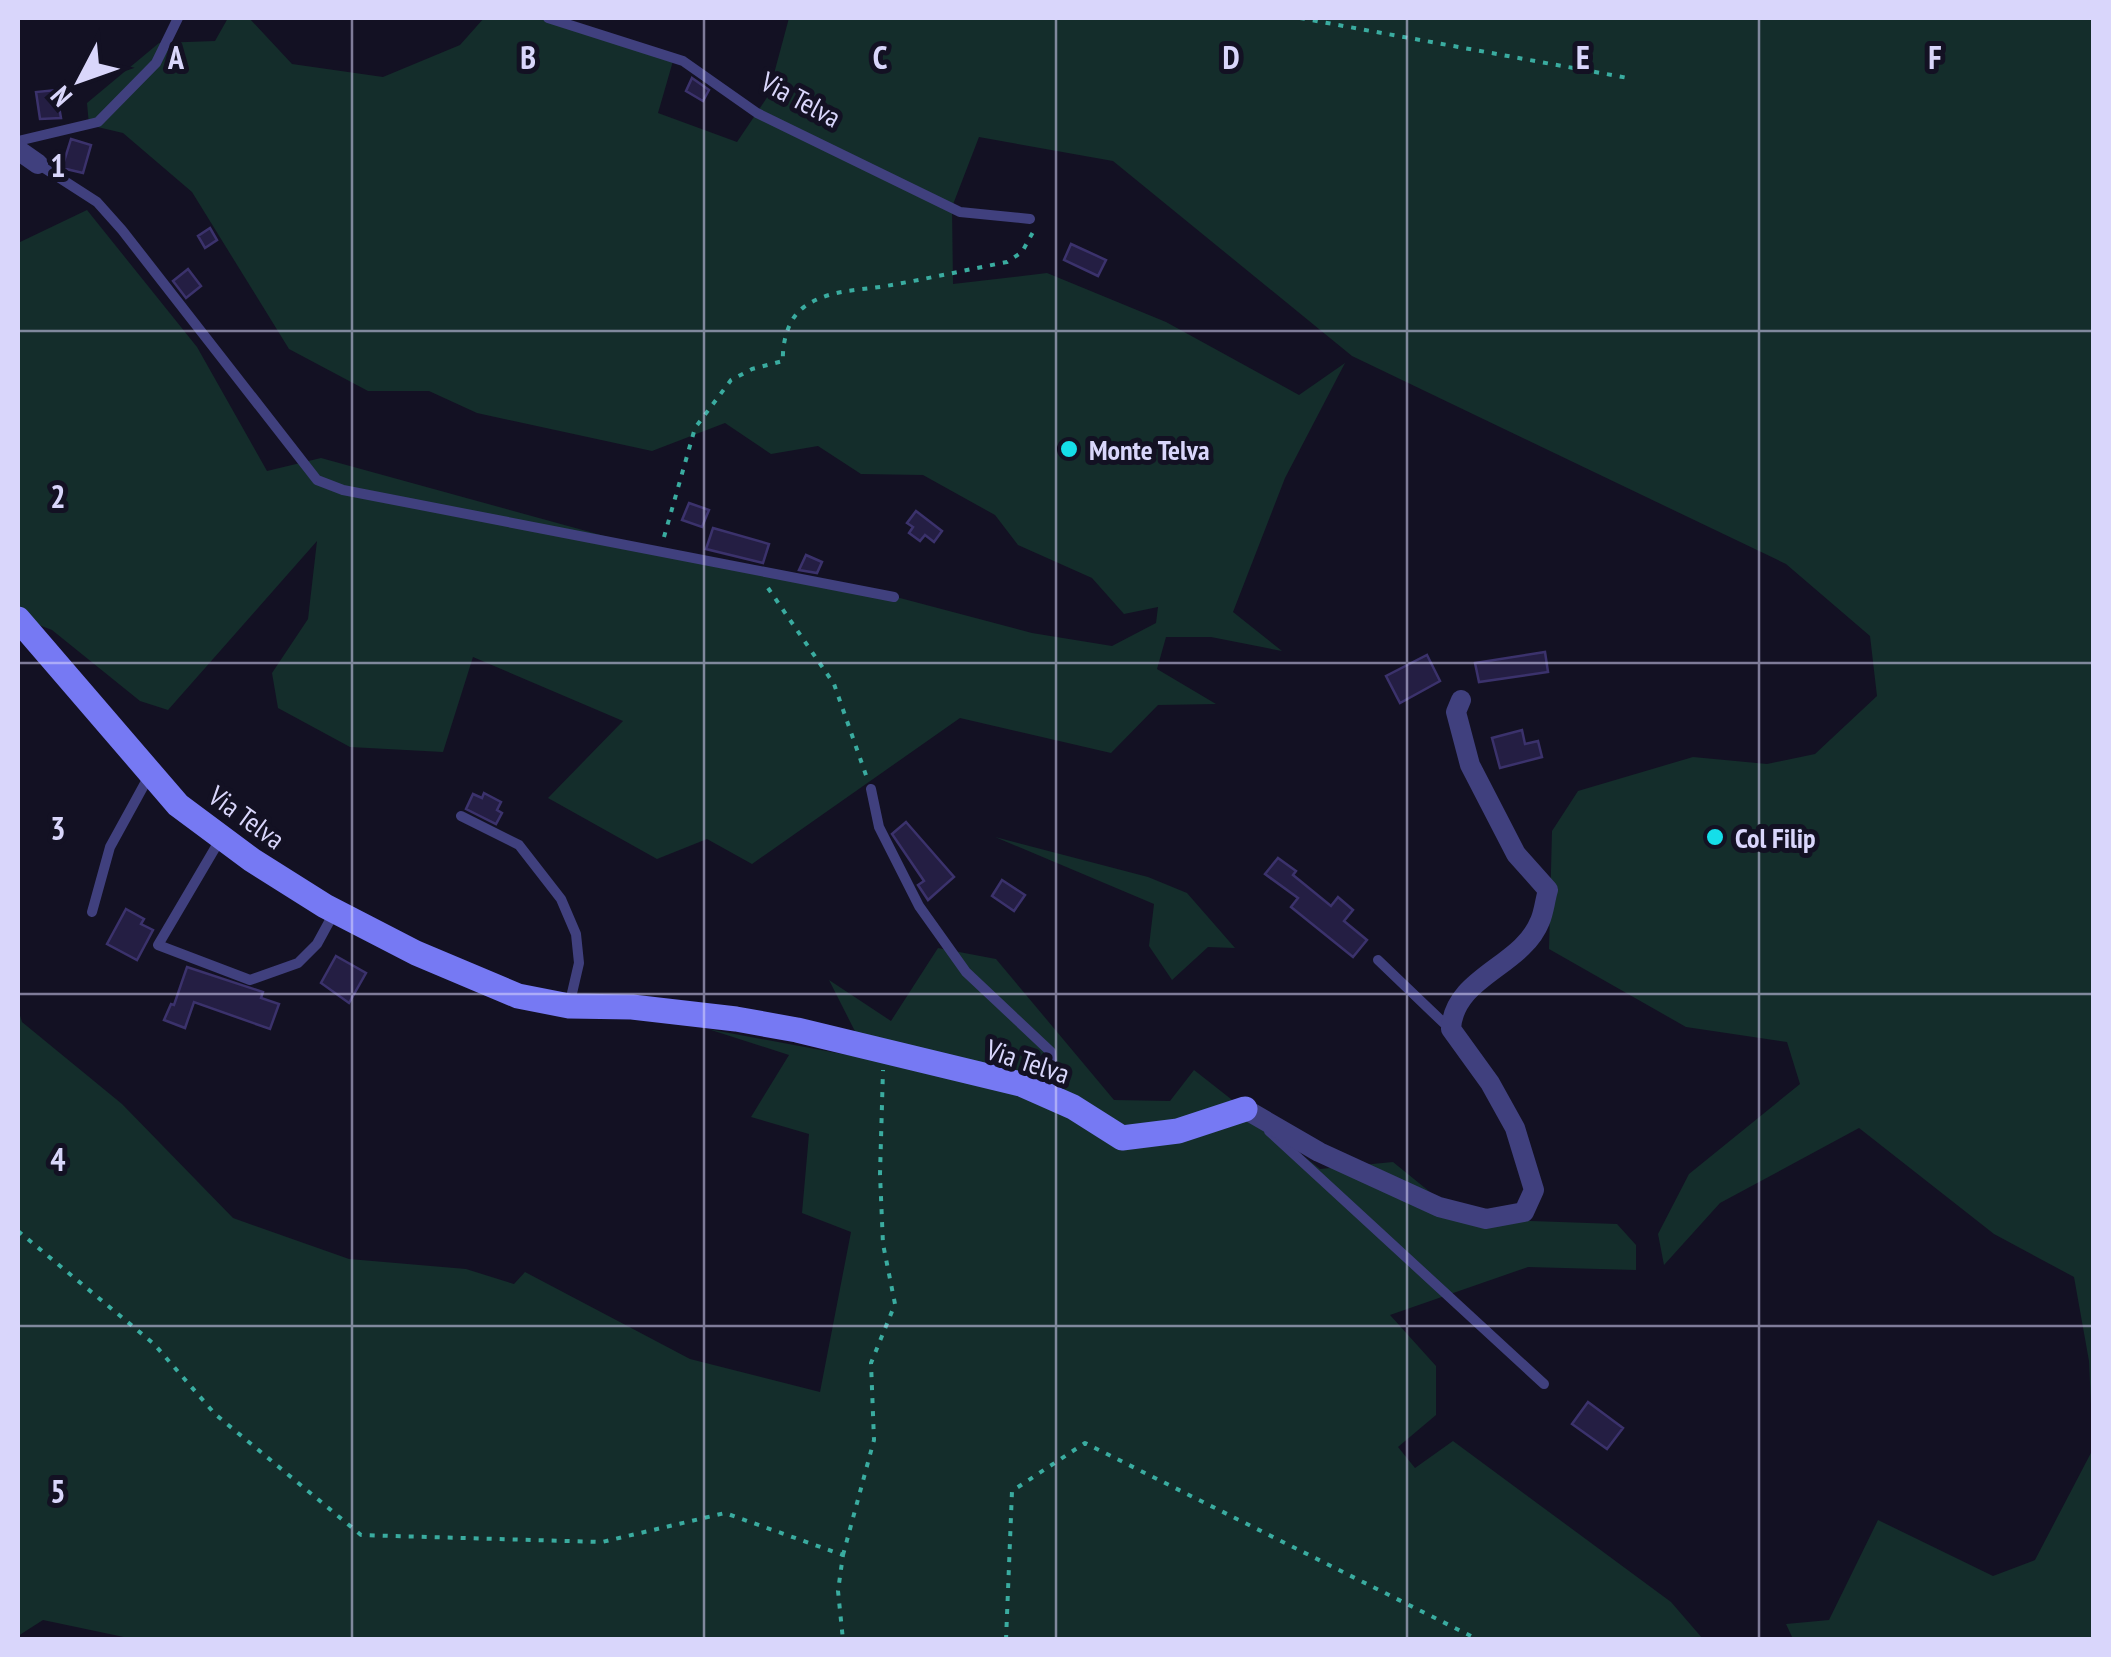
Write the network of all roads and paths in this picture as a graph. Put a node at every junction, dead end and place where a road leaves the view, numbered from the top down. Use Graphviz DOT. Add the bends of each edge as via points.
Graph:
graph roads {
  1 [pos="178,18"];
  2 [pos="548,18"];
  3 [pos="1300,18"];
  4 [pos="1628,78"];
  5 [pos="18,142"];
  6 [pos="18,150"];
  7 [pos="38,164"];
  8 [pos="1030,219"];
  9 [pos="659,552"];
  10 [pos="768,574"];
  11 [pos="894,597"];
  12 [pos="18,620"];
  13 [pos="1461,700"];
  14 [pos="150,772"];
  15 [pos="871,788"];
  16 [pos="462,816"];
  17 [pos="221,837"];
  18 [pos="335,911"];
  19 [pos="92,912"];
  20 [pos="1378,960"];
  21 [pos="569,1006"];
  22 [pos="1451,1029"];
  23 [pos="883,1052"];
  24 [pos="1022,1084"];
  25 [pos="1245,1110"];
  26 [pos="18,1231"];
  27 [pos="1544,1384"];
  28 [pos="843,1556"];
  29 [pos="843,1640"];
  30 [pos="1006,1640"];
  31 [pos="1479,1640"];
  1 -- 5 [label="lane" via="156,62 98,122"];
  2 -- 8 [label="lane, Via Telva" via="683,61 756,112 960,212"];
  3 -- 4 [label="path"];
  6 -- 7 [label="street"];
  7 -- 9 [label="lane" via="97,202 122,230 317,480"];
  8 -- 9 [label="path" via="1036,228 1007,262 843,290 801,308 788,328 783,362 731,380 695,428"];
  9 -- 10 [label="lane"];
  10 -- 11 [label="lane"];
  10 -- 15 [label="path" via="766,585 834,684"];
  12 -- 14 [label="street, Via Telva"];
  13 -- 22 [label="street" via="1456,712 1470,765 1516,854 1548,890 1540,924 1452,1010"];
  14 -- 17 [label="street, Via Telva" via="178,805"];
  14 -- 19 [label="lane" via="110,847"];
  15 -- 24 [label="lane" via="879,827 919,906 966,972 1050,1052 1052,1064"];
  16 -- 21 [label="lane" via="519,844 561,899 579,963"];
  17 -- 18 [label="street, Via Telva"];
  17 -- 18 [label="lane" via="158,945 250,980 298,963"];
  18 -- 21 [label="street, Via Telva" via="518,996"];
  20 -- 22 [label="lane"];
  21 -- 23 [label="street, Via Telva" via="736,1019"];
  22 -- 25 [label="street" via="1515,1128 1534,1190 1524,1212 1486,1219 1439,1207"];
  23 -- 24 [label="street, Via Telva"];
  23 -- 28 [label="path" via="881,1208 895,1304 872,1363 874,1440"];
  24 -- 25 [label="street, Via Telva" via="1122,1138 1178,1131"];
  25 -- 27 [label="lane"];
  26 -- 28 [label="path" via="154,1344 214,1414 360,1535 602,1542 725,1513"];
  28 -- 29 [label="path"];
  30 -- 31 [label="path" via="1012,1491 1085,1443"];
}
